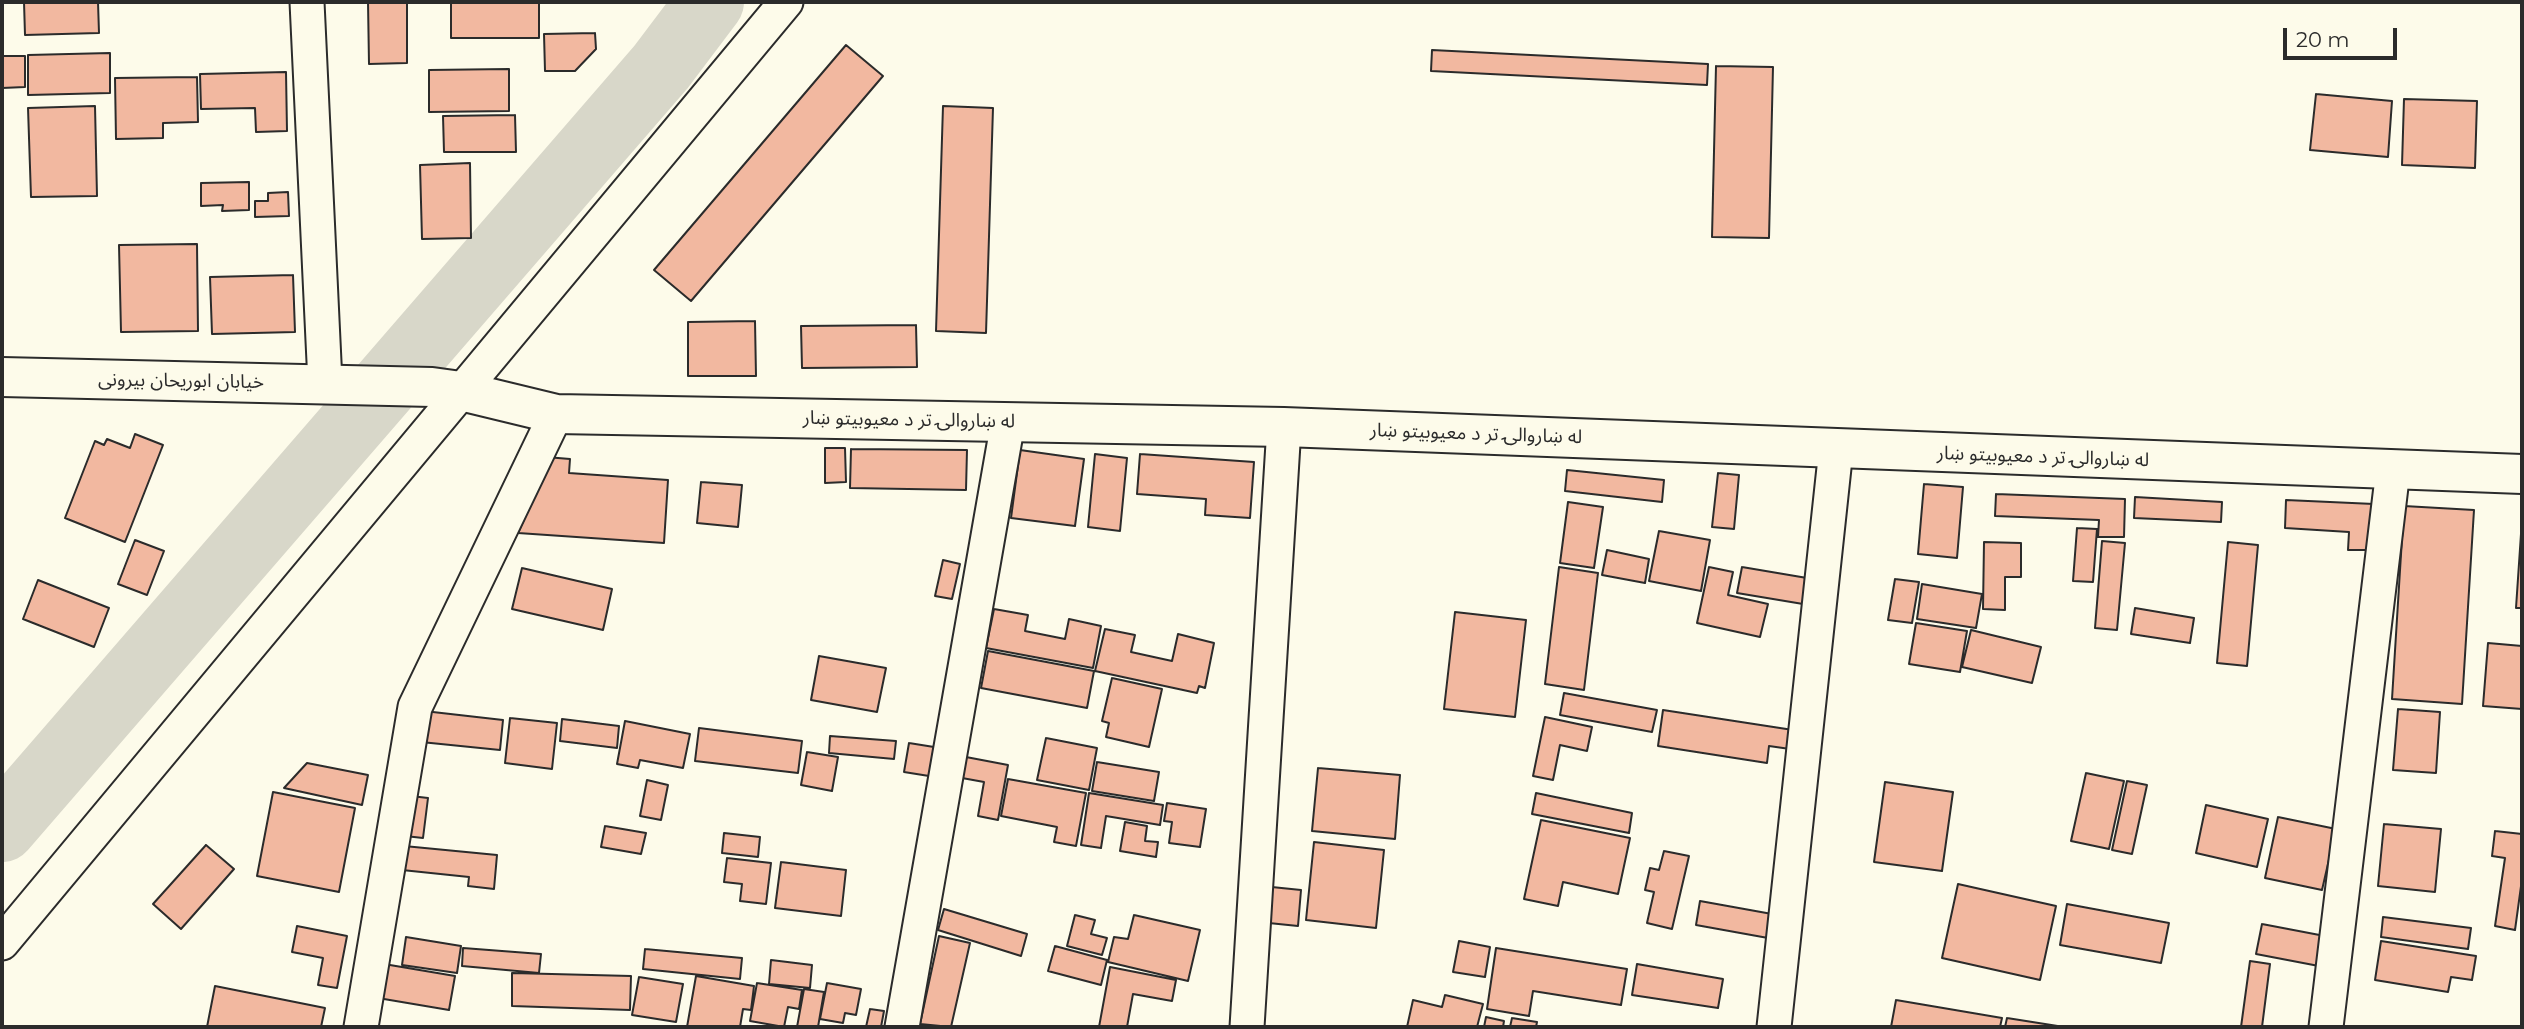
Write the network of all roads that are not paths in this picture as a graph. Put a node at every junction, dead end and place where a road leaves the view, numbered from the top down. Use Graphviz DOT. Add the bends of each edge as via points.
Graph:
graph roads {
  1 [pos="307,2"];
  2 [pos="786,2"];
  3 [pos="2,377"];
  4 [pos="343,384"];
  5 [pos="447,389"];
  6 [pos="556,414"];
  7 [pos="1008,422"];
  8 [pos="1284,427"];
  9 [pos="1836,449"];
  10 [pos="2393,470"];
  11 [pos="2522,474"];
  12 [pos="2,943"];
  13 [pos="361,1027"];
  14 [pos="902,1027"];
  15 [pos="1247,1027"];
  16 [pos="1774,1027"];
  17 [pos="2326,1027"];
  1 -- 4 [label="street"];
  2 -- 5 [label="street"];
  3 -- 4 [label="street, خیابان ابوریحان بیرونی"];
  4 -- 5 [label="street, خیابان ابوریحان بیرونی"];
  5 -- 6 [label="street, له ښاروالۍ تر د معیوبیتو ښار"];
  5 -- 12 [label="street"];
  6 -- 7 [label="street, له ښاروالۍ تر د معیوبیتو ښار"];
  6 -- 13 [label="street" via="415,707"];
  7 -- 8 [label="street, له ښاروالۍ تر د معیوبیتو ښار"];
  7 -- 14 [label="street"];
  8 -- 9 [label="street, له ښاروالۍ تر د معیوبیتو ښار"];
  8 -- 15 [label="street"];
  9 -- 10 [label="street, له ښاروالۍ تر د معیوبیتو ښار"];
  9 -- 16 [label="street"];
  10 -- 11 [label="street, له ښاروالۍ تر د معیوبیتو ښار"];
  10 -- 17 [label="street"];
}
